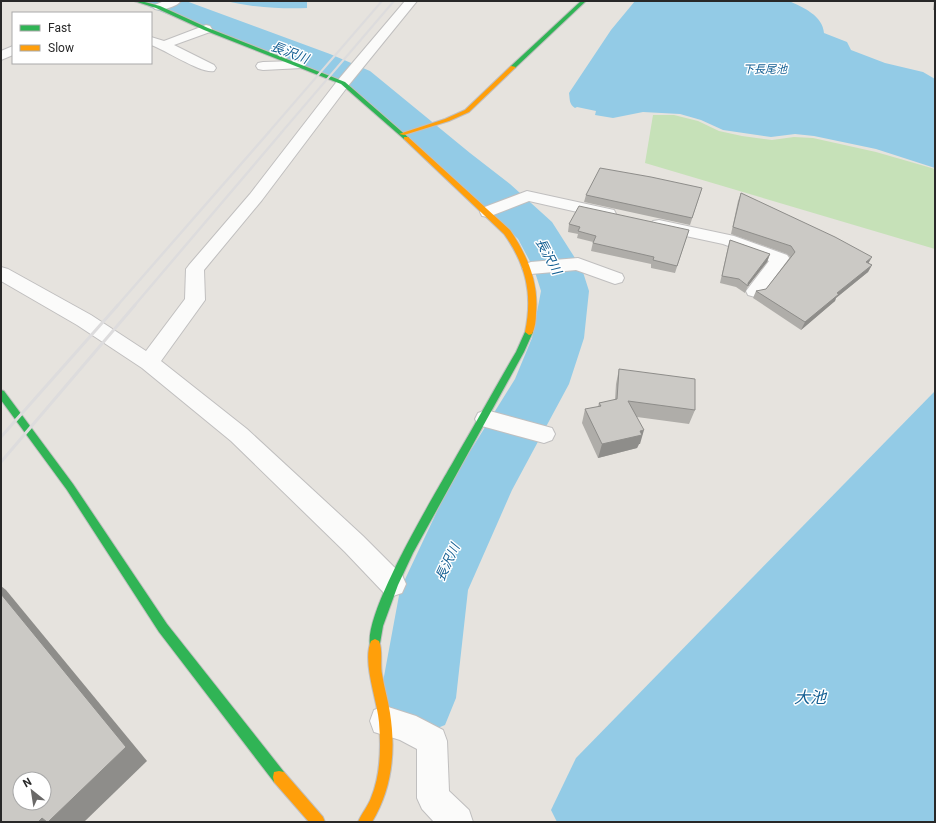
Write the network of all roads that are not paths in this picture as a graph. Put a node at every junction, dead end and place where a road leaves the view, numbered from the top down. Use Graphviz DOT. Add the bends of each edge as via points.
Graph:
graph roads {
  1 [pos="136,1"];
  2 [pos="175,1"];
  3 [pos="411,1"];
  4 [pos="584,1"];
  5 [pos="159,7"];
  6 [pos="206,29"];
  7 [pos="152,41"];
  8 [pos="164,45"];
  9 [pos="12,50"];
  10 [pos="1,56"];
  11 [pos="297,65"];
  12 [pos="263,66"];
  13 [pos="209,68"];
  14 [pos="343,83"];
  15 [pos="402,134"];
  16 [pos="487,212"];
  17 [pos="529,268"];
  18 [pos="1,273"];
  19 [pos="615,278"];
  20 [pos="755,291"];
  21 [pos="149,363"];
  22 [pos="1,393"];
  23 [pos="484,418"];
  24 [pos="542,434"];
  25 [pos="393,584"];
  26 [pos="385,721"];
  27 [pos="318,822"];
  28 [pos="365,822"];
  29 [pos="457,822"];
  1 -- 5 [label="street"];
  2 -- 5 [label="street"];
  3 -- 14 [label="street"];
  4 -- 15 [label="street" via="467,111"];
  5 -- 6 [label="street"];
  6 -- 8 [label="street"];
  6 -- 11 [label="street"];
  7 -- 8 [label="street"];
  8 -- 13 [label="street"];
  9 -- 10 [label="street"];
  11 -- 12 [label="street"];
  11 -- 14 [label="street"];
  14 -- 15 [label="street"];
  14 -- 21 [label="street" via="256,197 195,269 195,300"];
  15 -- 16 [label="street"];
  16 -- 17 [label="street" via="518,245"];
  16 -- 20 [label="street" via="526,197 728,240 781,259"];
  17 -- 19 [label="street" via="576,265"];
  17 -- 23 [label="street" via="533,299 529,330 520,352"];
  18 -- 21 [label="street" via="84,320"];
  21 -- 25 [label="street" via="239,434"];
  22 -- 27 [label="street" via="70,487 163,628 265,761"];
  23 -- 24 [label="street"];
  23 -- 25 [label="street" via="409,550"];
  25 -- 26 [label="street" via="377,626 374,653"];
  26 -- 28 [label="street" via="385,773 377,800"];
  26 -- 29 [label="street" via="405,726 432,741 434,798"];
}
